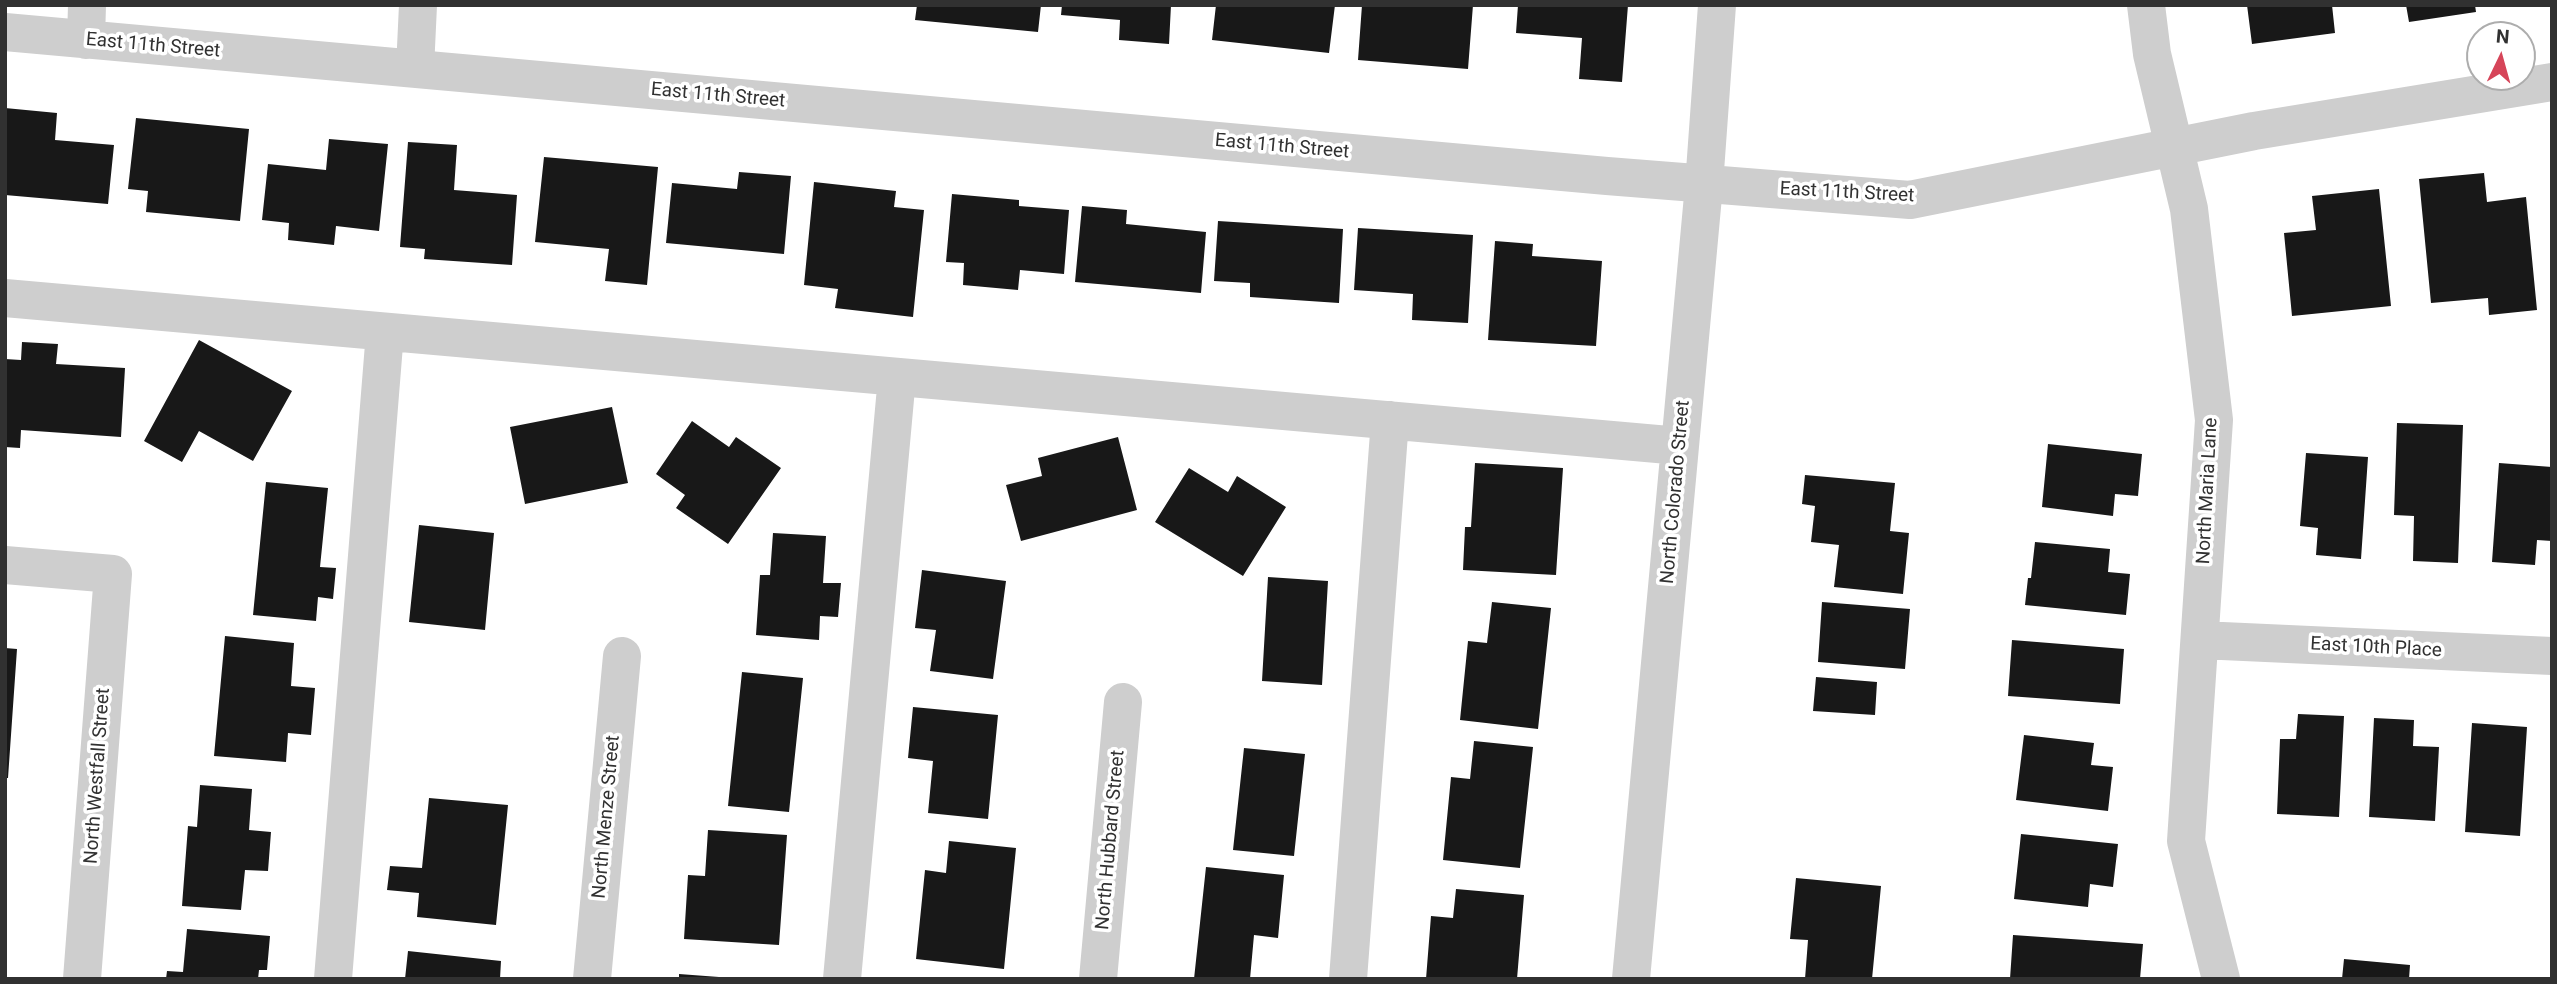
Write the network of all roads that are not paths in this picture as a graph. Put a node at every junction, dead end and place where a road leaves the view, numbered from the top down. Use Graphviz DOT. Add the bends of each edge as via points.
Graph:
graph roads {
  1 [pos="418,5"];
  2 [pos="1717,5"];
  3 [pos="2146,5"];
  4 [pos="86,22"];
  5 [pos="5,32"];
  6 [pos="415,69"];
  7 [pos="2552,82"];
  8 [pos="2174,147"];
  9 [pos="1704,185"];
  10 [pos="5,298"];
  11 [pos="386,332"];
  12 [pos="897,376"];
  13 [pos="1390,420"];
  14 [pos="1680,446"];
  15 [pos="5,565"];
  16 [pos="2200,640"];
  17 [pos="622,656"];
  18 [pos="2552,656"];
  19 [pos="1123,702"];
  20 [pos="82,979"];
  21 [pos="333,979"];
  22 [pos="592,979"];
  23 [pos="842,979"];
  24 [pos="1098,979"];
  25 [pos="1348,979"];
  26 [pos="1631,979"];
  27 [pos="2221,979"];
  1 -- 6 [label="street"];
  2 -- 9 [label="street, North Colorado Street"];
  3 -- 8 [label="street, North Maria Lane" via="2152,54"];
  4 -- 5 [label="street, East 11th Street"];
  4 -- 6 [label="street, East 11th Street"];
  6 -- 9 [label="street, East 11th Street"];
  7 -- 8 [label="street, East 11th Street"];
  8 -- 9 [label="street, East 11th Street" via="1910,200"];
  8 -- 16 [label="street, North Maria Lane" via="2189,209 2214,421"];
  9 -- 14 [label="street, North Colorado Street"];
  10 -- 11 [label="street"];
  11 -- 12 [label="street"];
  11 -- 21 [label="street"];
  12 -- 13 [label="street"];
  12 -- 23 [label="street"];
  13 -- 14 [label="street"];
  13 -- 25 [label="street"];
  14 -- 26 [label="street, North Colorado Street"];
  15 -- 20 [label="street, North Westfall Street" via="113,574"];
  16 -- 18 [label="street, East 10th Place"];
  16 -- 27 [label="street, North Maria Lane" via="2186,841"];
  17 -- 22 [label="street, North Menze Street"];
  19 -- 24 [label="street, North Hubbard Street"];
}
